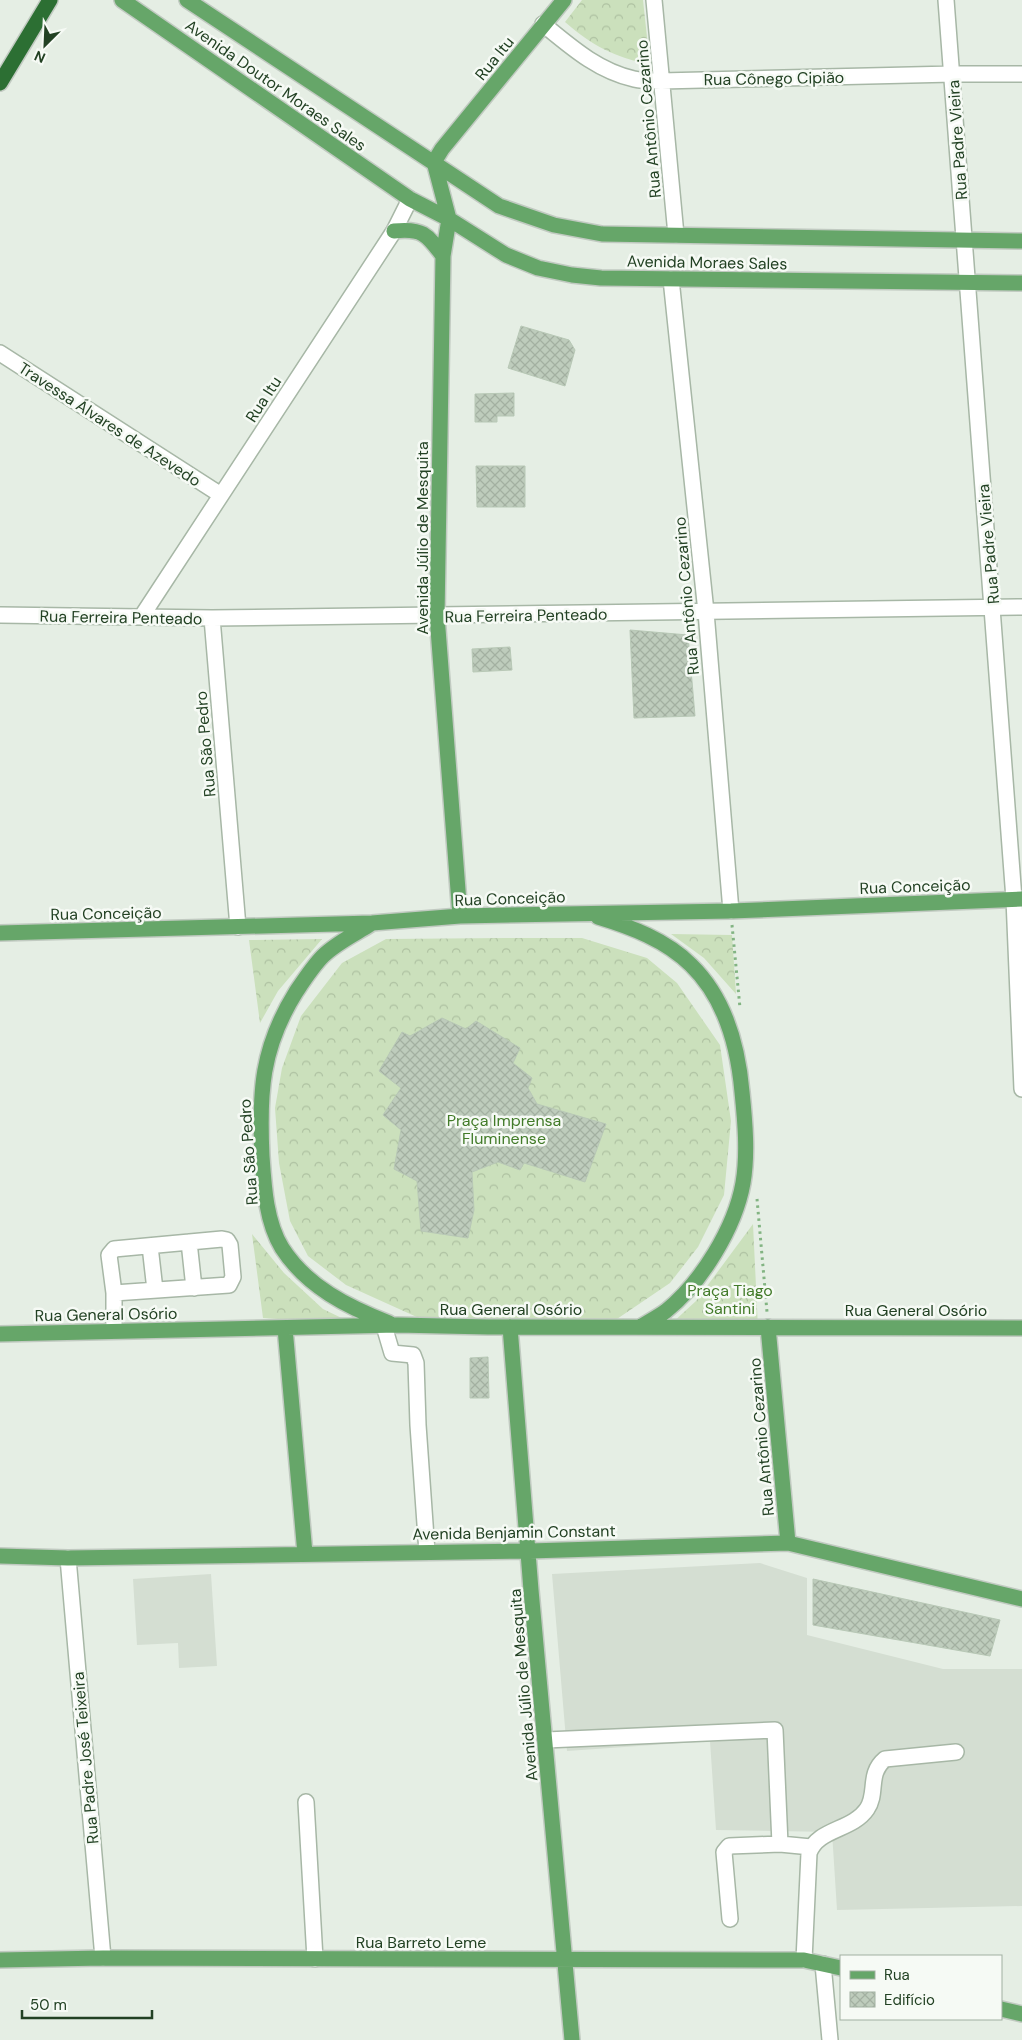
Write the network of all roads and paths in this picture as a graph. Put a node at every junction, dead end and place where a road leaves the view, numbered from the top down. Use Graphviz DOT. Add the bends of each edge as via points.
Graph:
graph roads {
  1 [pos="50,0"];
  2 [pos="122,0"];
  3 [pos="187,0"];
  4 [pos="564,0"];
  5 [pos="654,0"];
  6 [pos="946,0"];
  7 [pos="543,24"];
  8 [pos="953,74"];
  9 [pos="1022,74"];
  10 [pos="661,81"];
  11 [pos="0,83"];
  12 [pos="434,162"];
  13 [pos="410,199"];
  14 [pos="449,219"];
  15 [pos="394,231"];
  16 [pos="676,235"];
  17 [pos="964,241"];
  18 [pos="1022,241"];
  19 [pos="443,256"];
  20 [pos="671,279"];
  21 [pos="967,283"];
  22 [pos="1022,283"];
  23 [pos="0,353"];
  24 [pos="221,495"];
  25 [pos="993,608"];
  26 [pos="1022,608"];
  27 [pos="706,612"];
  28 [pos="0,616"];
  29 [pos="142,616"];
  30 [pos="437,616"];
  31 [pos="212,618"];
  32 [pos="1018,899"];
  33 [pos="731,911"];
  34 [pos="586,913"];
  35 [pos="460,916"];
  36 [pos="372,924"];
  37 [pos="238,927"];
  38 [pos="0,933"];
  39 [pos="1022,1089"];
  40 [pos="189,1242"];
  41 [pos="150,1246"];
  42 [pos="194,1288"];
  43 [pos="155,1290"];
  44 [pos="114,1293"];
  45 [pos="390,1326"];
  46 [pos="510,1327"];
  47 [pos="638,1327"];
  48 [pos="768,1327"];
  49 [pos="285,1328"];
  50 [pos="1022,1328"];
  51 [pos="114,1331"];
  52 [pos="0,1334"];
  53 [pos="788,1543"];
  54 [pos="530,1551"];
  55 [pos="427,1552"];
  56 [pos="305,1554"];
  57 [pos="0,1556"];
  58 [pos="68,1558"];
  59 [pos="1022,1599"];
  60 [pos="546,1740"];
  61 [pos="956,1752"];
  62 [pos="306,1802"];
  63 [pos="780,1844"];
  64 [pos="811,1847"];
  65 [pos="730,1919"];
  66 [pos="103,1958"];
  67 [pos="315,1959"];
  68 [pos="0,1960"];
  69 [pos="565,1960"];
  70 [pos="804,1960"];
  71 [pos="823,1964"];
  72 [pos="840,1968"];
  73 [pos="1002,2009"];
  74 [pos="1022,2014"];
  75 [pos="572,2040"];
  76 [pos="830,2040"];
  1 -- 11 [label="highway"];
  2 -- 13 [label="main road, Avenida Doutor Moraes Sales"];
  3 -- 12 [label="main road, Avenida Doutor Moraes Sales"];
  4 -- 7 [label="main road, Rua Itu"];
  5 -- 10 [label="street, Rua Antônio Cezarino"];
  6 -- 8 [label="street, Rua Padre Vieira"];
  7 -- 10 [label="street, Rua Cônego Cipião" via="585,58 609,71 634,79"];
  7 -- 12 [label="main road, Rua Itu"];
  8 -- 9 [label="street, Rua Cônego Cipião"];
  8 -- 10 [label="street, Rua Cônego Cipião"];
  8 -- 17 [label="street, Rua Padre Vieira"];
  10 -- 16 [label="street, Rua Antônio Cezarino"];
  12 -- 14 [label="main road, Avenida Júlio de Mesquita"];
  12 -- 16 [label="main road, Avenida Moraes Sales" via="499,206 554,224 602,234"];
  13 -- 14 [label="main road, Avenida Moraes Sales"];
  13 -- 15 [label="street, Rua Itu"];
  14 -- 19 [label="main road, Avenida Júlio de Mesquita"];
  14 -- 20 [label="main road, Avenida Moraes Sales" via="506,255 538,268 601,278"];
  15 -- 19 [label="main road" via="411,229 426,235"];
  15 -- 24 [label="street, Rua Itu"];
  16 -- 17 [label="main road, Avenida Moraes Sales"];
  17 -- 18 [label="main road, Avenida Moraes Sales"];
  17 -- 21 [label="street, Rua Padre Vieira"];
  19 -- 30 [label="main road, Avenida Júlio de Mesquita"];
  20 -- 21 [label="main road, Avenida Moraes Sales"];
  20 -- 27 [label="street, Rua Antônio Cezarino"];
  21 -- 22 [label="main road, Avenida Moraes Sales"];
  21 -- 25 [label="street, Rua Padre Vieira"];
  23 -- 24 [label="street, Travessa Álvares de Azevedo"];
  24 -- 29 [label="street, Rua Itu"];
  25 -- 26 [label="street, Rua Ferreira Penteado"];
  25 -- 27 [label="street, Rua Ferreira Penteado"];
  25 -- 32 [label="street, Rua Padre Vieira"];
  27 -- 30 [label="street, Rua Ferreira Penteado"];
  27 -- 33 [label="street, Rua Antônio Cezarino"];
  28 -- 29 [label="street, Rua Ferreira Penteado"];
  29 -- 31 [label="street, Rua Ferreira Penteado"];
  30 -- 31 [label="street, Rua Ferreira Penteado"];
  30 -- 35 [label="main road, Avenida Júlio de Mesquita"];
  31 -- 37 [label="street, Rua São Pedro"];
  32 -- 33 [label="main road, Rua Conceição"];
  32 -- 39 [label="street, Rua Padre Vieira"];
  33 -- 34 [label="main road, Rua Conceição"];
  34 -- 35 [label="main road, Rua Conceição"];
  34 -- 47 [label="main road" via="633,928 693,966 725,1014 740,1067 744,1108 742,1184 728,1228 712,1258 688,1290 665,1311"];
  35 -- 36 [label="main road, Rua Conceição"];
  36 -- 37 [label="main road, Rua Conceição"];
  36 -- 45 [label="main road, Rua São Pedro" via="324,956 282,1014 264,1066 260,1116 263,1168 272,1227 282,1248 296,1266 331,1296"];
  37 -- 38 [label="main road, Rua Conceição"];
  40 -- 41 [label="street"];
  40 -- 42 [label="street"];
  40 -- 42 [label="street" via="222,1239 230,1245 232,1282"];
  41 -- 43 [label="street"];
  41 -- 44 [label="street" via="111,1251"];
  42 -- 43 [label="street"];
  43 -- 44 [label="street"];
  44 -- 51 [label="street"];
  45 -- 46 [label="main road, Rua General Osório"];
  45 -- 49 [label="main road, Rua General Osório"];
  45 -- 55 [label="street" via="392,1353 413,1355 416,1363"];
  46 -- 47 [label="main road, Rua General Osório"];
  46 -- 54 [label="main road, Avenida Júlio de Mesquita"];
  47 -- 48 [label="main road, Rua General Osório"];
  48 -- 50 [label="main road, Rua General Osório"];
  48 -- 53 [label="main road, Rua Antônio Cezarino"];
  49 -- 51 [label="main road, Rua General Osório"];
  49 -- 56 [label="main road"];
  51 -- 52 [label="main road, Rua General Osório"];
  53 -- 54 [label="main road, Avenida Benjamin Constant"];
  53 -- 59 [label="main road, Avenida Benjamin Constant"];
  54 -- 55 [label="main road, Avenida Benjamin Constant"];
  54 -- 60 [label="main road, Avenida Júlio de Mesquita"];
  55 -- 56 [label="main road, Avenida Benjamin Constant"];
  56 -- 58 [label="main road, Avenida Benjamin Constant"];
  57 -- 58 [label="main road, Avenida Benjamin Constant"];
  58 -- 66 [label="street, Rua Padre José Teixeira"];
  60 -- 63 [label="street" via="774,1730"];
  60 -- 69 [label="main road, Avenida Júlio de Mesquita"];
  61 -- 64 [label="street" via="885,1759 874,1772 868,1808 854,1823 822,1836"];
  62 -- 67 [label="street"];
  63 -- 64 [label="street"];
  63 -- 65 [label="street" via="730,1846 726,1849"];
  64 -- 70 [label="street"];
  66 -- 67 [label="main road, Rua Barreto Leme"];
  66 -- 68 [label="main road, Rua Barreto Leme"];
  67 -- 69 [label="main road, Rua Barreto Leme"];
  69 -- 70 [label="main road, Rua Barreto Leme"];
  69 -- 75 [label="main road, Avenida Júlio de Mesquita"];
  70 -- 71 [label="main road, Rua Barreto Leme"];
  71 -- 72 [label="main road, Rua Barreto Leme"];
  71 -- 76 [label="street"];
  73 -- 74 [label="main road"];
}
